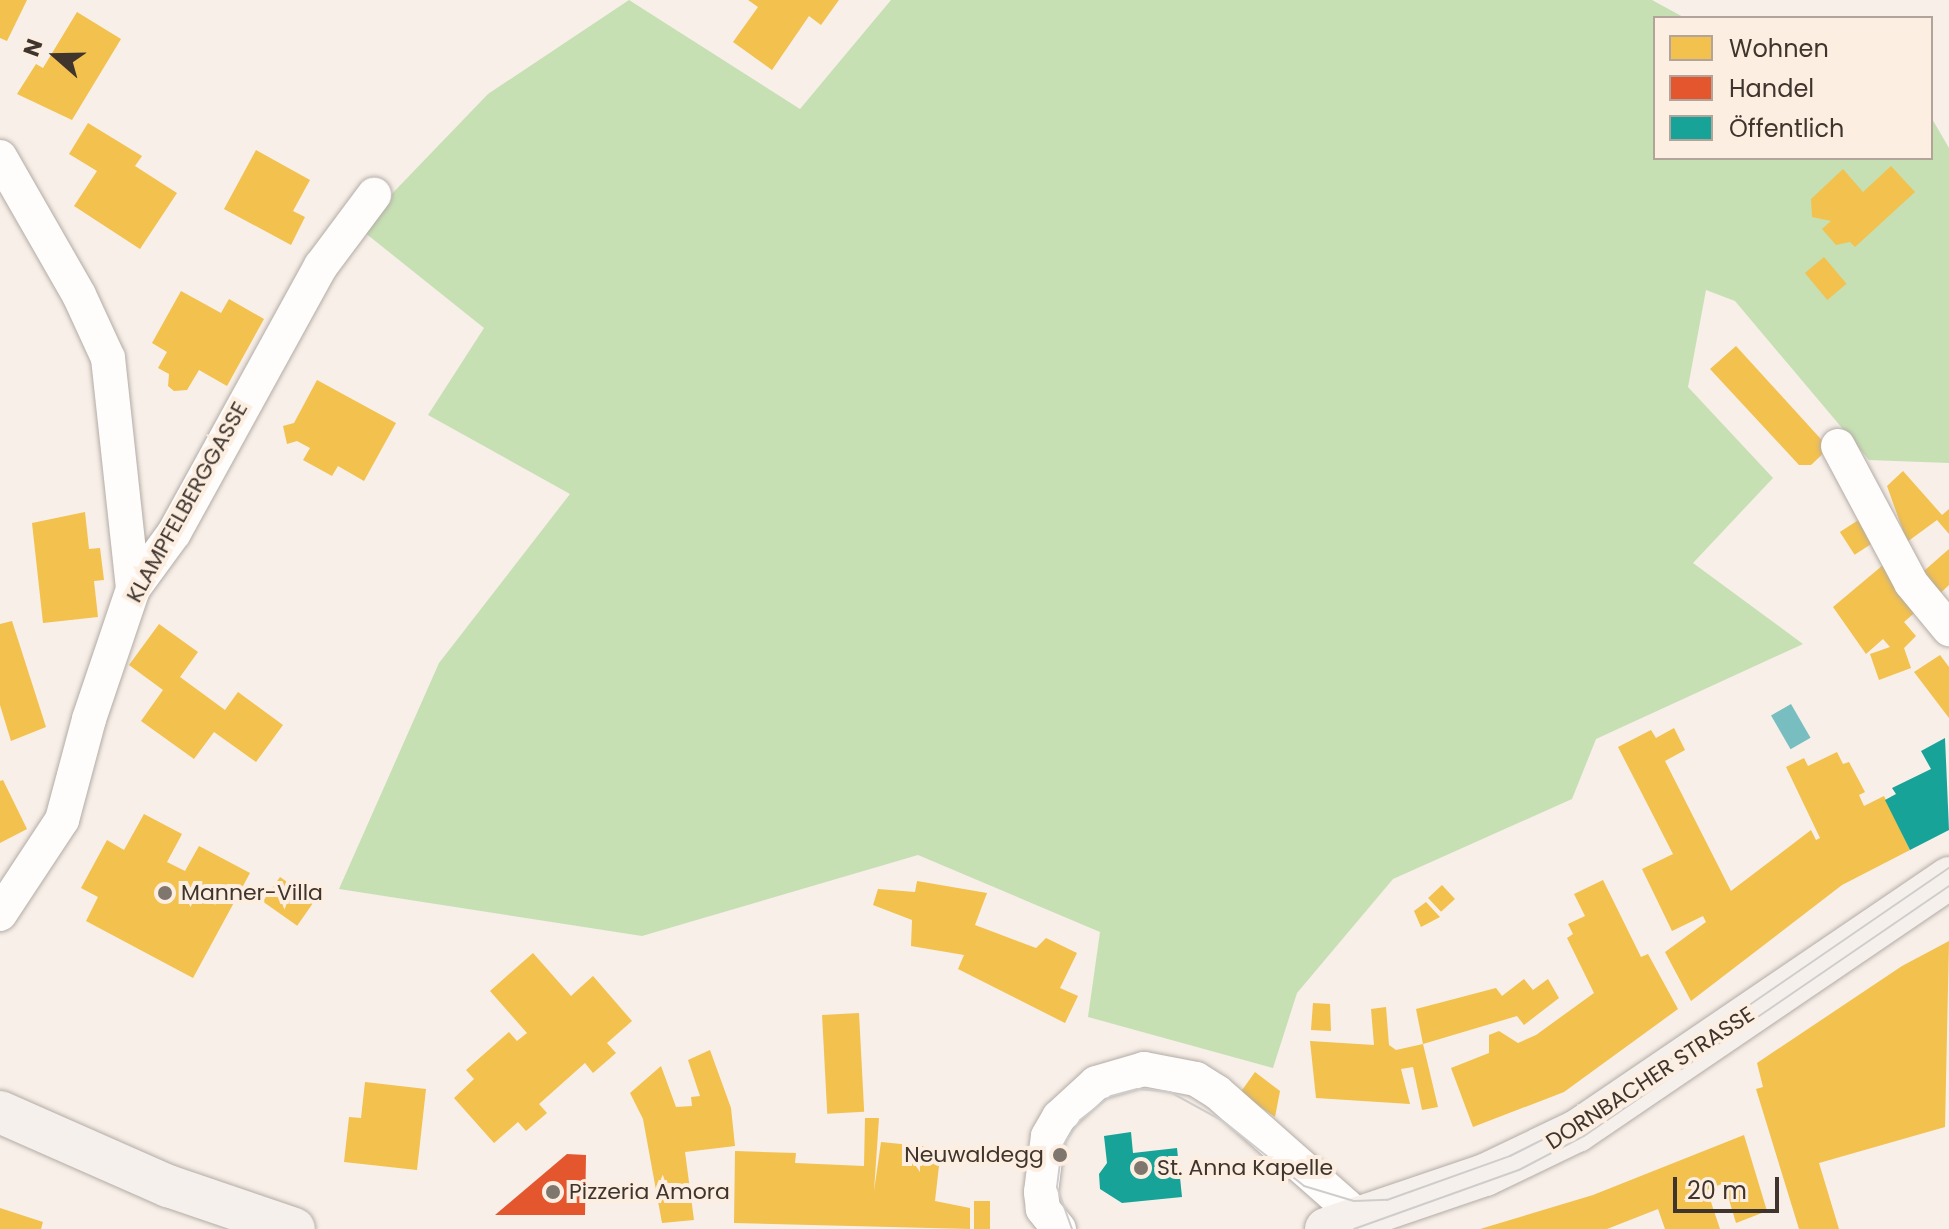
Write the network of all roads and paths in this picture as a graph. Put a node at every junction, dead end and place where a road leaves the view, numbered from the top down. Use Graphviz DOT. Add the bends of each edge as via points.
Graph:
graph roads {
  1 [pos="0,157"];
  2 [pos="374,195"];
  3 [pos="1838,446"];
  4 [pos="133,589"];
  5 [pos="1949,629"];
  6 [pos="1949,878"];
  7 [pos="0,914"];
  8 [pos="0,1112"];
  9 [pos="1343,1224"];
  10 [pos="294,1229"];
  11 [pos="1059,1229"];
  1 -- 4 [label="street" via="79,295 108,358"];
  2 -- 4 [label="street, KLAMPFELBERGGASSE" via="321,266 174,533"];
  3 -- 5 [label="street" via="1911,583"];
  4 -- 7 [label="street, KLAMPFELBERGGASSE" via="62,820"];
  6 -- 9 [label="main road, DORNBACHER STRASSE" via="1577,1131 1485,1175"];
  8 -- 10 [label="main road" via="168,1186"];
  9 -- 11 [label="street" via="1217,1092 1196,1079 1144,1069 1096,1083 1059,1117 1048,1136 1043,1209"];
}
